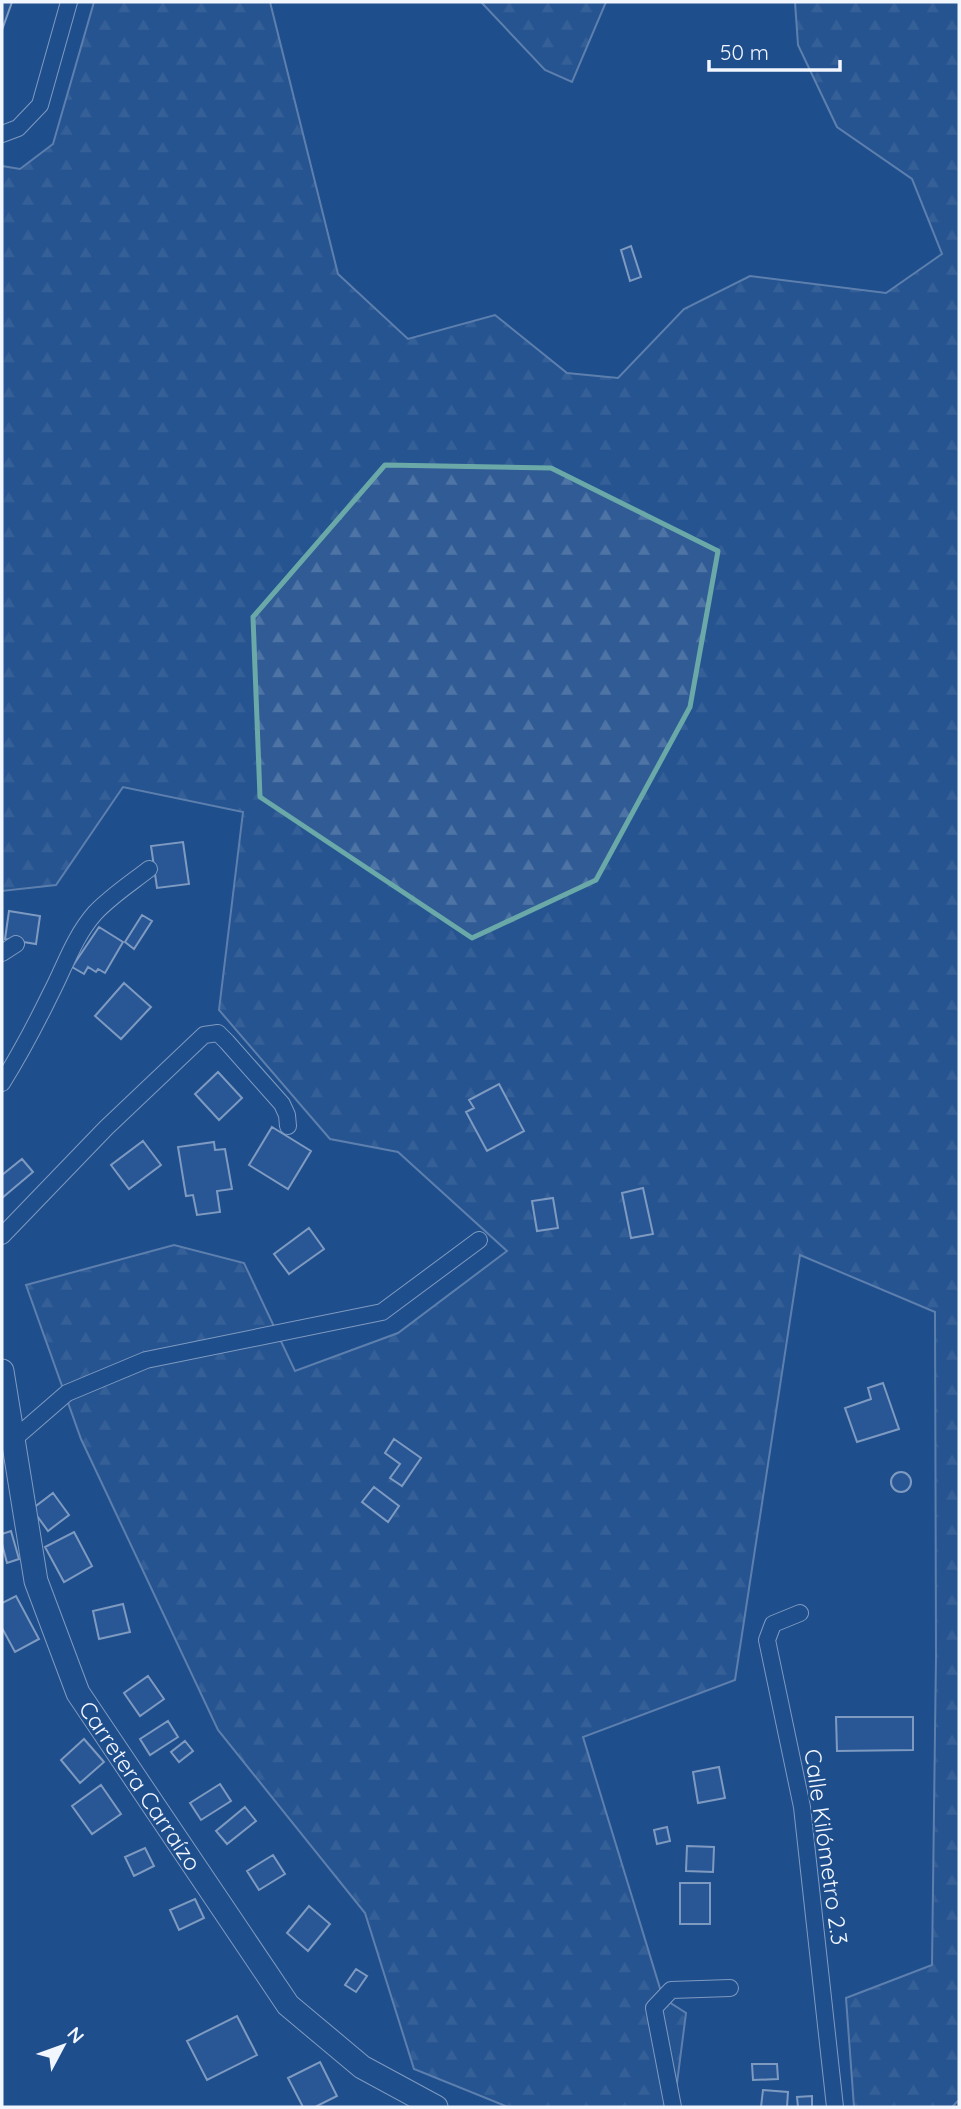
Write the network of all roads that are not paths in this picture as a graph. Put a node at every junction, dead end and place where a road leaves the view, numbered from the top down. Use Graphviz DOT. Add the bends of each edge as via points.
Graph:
graph roads {
  1 [pos="69,2"];
  2 [pos="2,134"];
  3 [pos="149,869"];
  4 [pos="2,1083"];
  5 [pos="288,1126"];
  6 [pos="2,1236"];
  7 [pos="479,1240"];
  8 [pos="2,1370"];
  9 [pos="8,1439"];
  10 [pos="800,1613"];
  11 [pos="730,1988"];
  12 [pos="436,2107"];
  13 [pos="673,2107"];
  14 [pos="835,2107"];
  1 -- 2 [label="street" via="40,105 18,128"];
  3 -- 4 [label="street" via="86,924"];
  5 -- 6 [label="street" via="282,1104 227,1042 218,1033 204,1035 87,1146"];
  7 -- 9 [label="street" via="382,1312 146,1360 67,1393"];
  8 -- 9 [label="street, Carretera Carraízo"];
  9 -- 12 [label="street, Carretera Carraízo" via="36,1581 78,1693 288,2005 362,2067"];
  10 -- 14 [label="street, Calle Kilómetro 2.3" via="773,1624 767,1640 802,1807"];
  11 -- 13 [label="street" via="671,1990 654,2008"];
}
